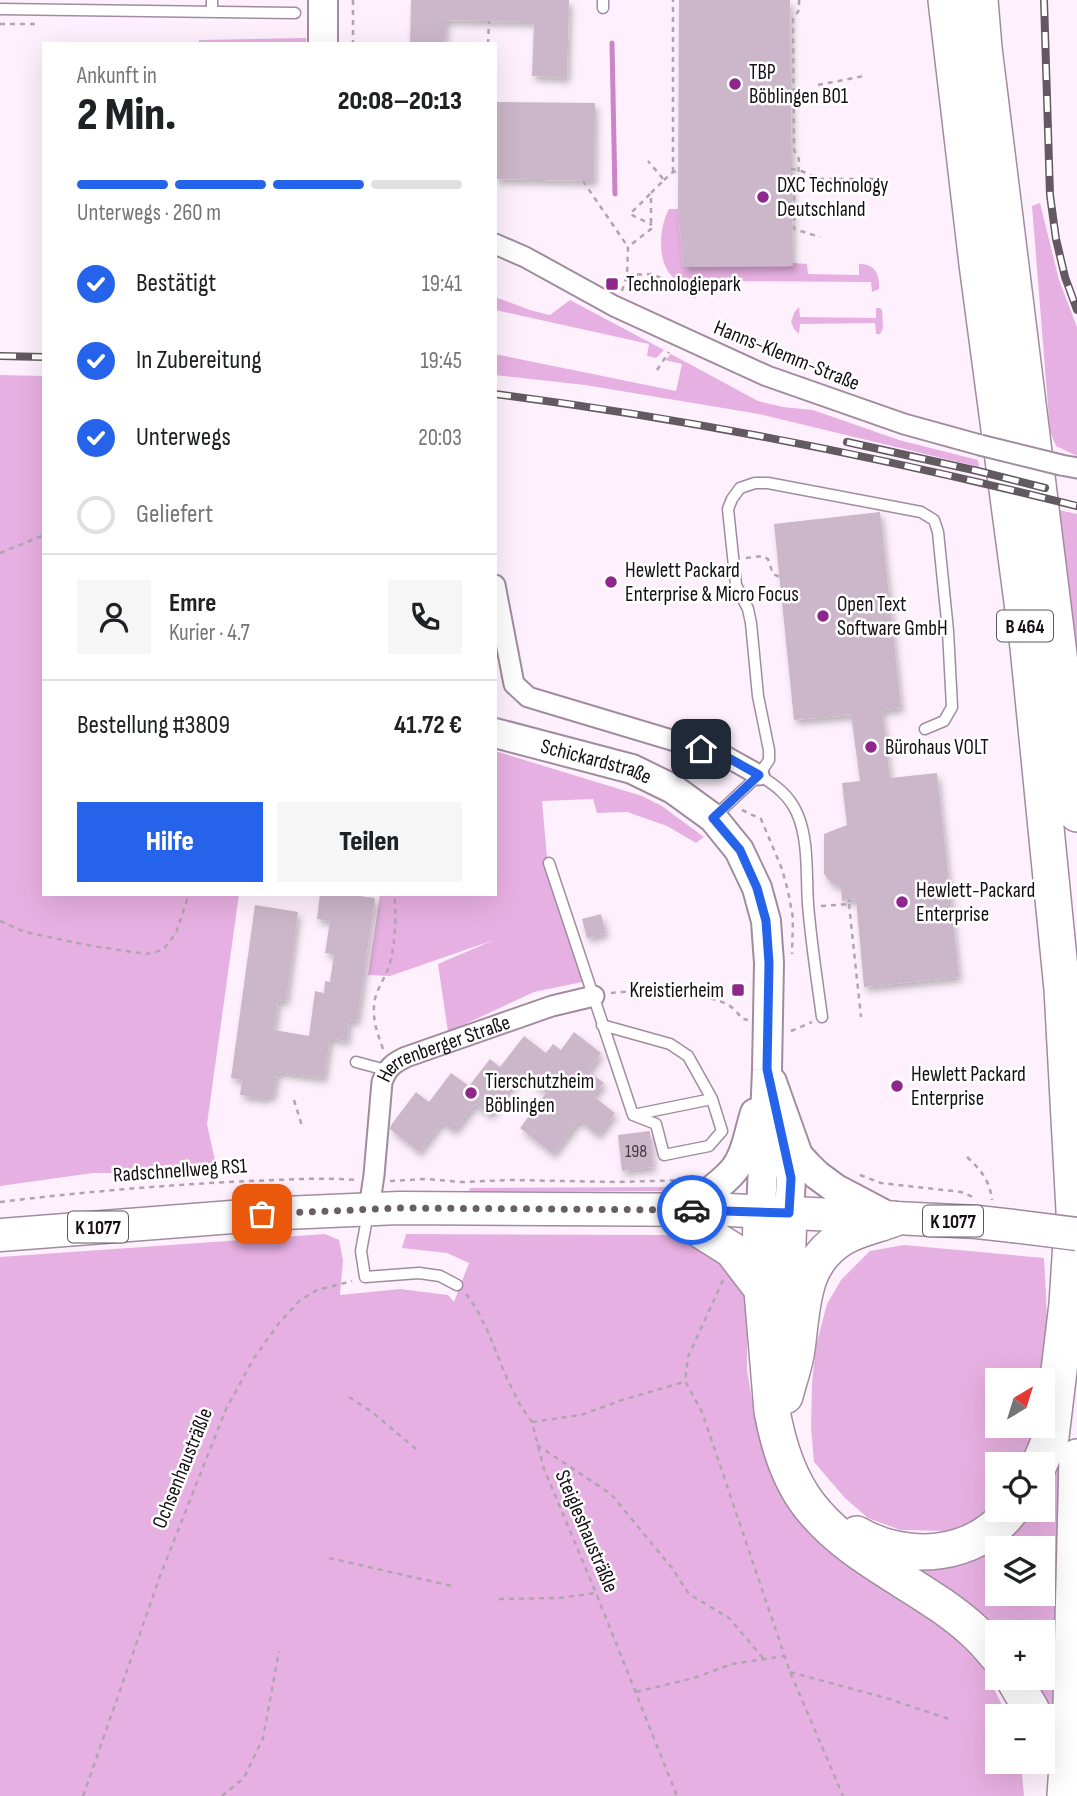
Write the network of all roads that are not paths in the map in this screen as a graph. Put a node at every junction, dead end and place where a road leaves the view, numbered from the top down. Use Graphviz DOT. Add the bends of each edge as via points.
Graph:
graph roads {
  1 [pos="212,0"];
  2 [pos="323,0"];
  3 [pos="946,0"];
  4 [pos="980,0"];
  5 [pos="0,9"];
  6 [pos="212,12"];
  7 [pos="295,13"];
  8 [pos="323,42"];
  9 [pos="497,245"];
  10 [pos="1069,467"];
  11 [pos="497,595"];
  12 [pos="925,729"];
  13 [pos="497,734"];
  14 [pos="759,775"];
  15 [pos="1077,814"];
  16 [pos="713,818"];
  17 [pos="549,863"];
  18 [pos="594,996"];
  19 [pos="822,1017"];
  20 [pos="602,1025"];
  21 [pos="356,1062"];
  22 [pos="388,1068"];
  23 [pos="767,1069"];
  24 [pos="712,1099"];
  25 [pos="633,1115"];
  26 [pos="366,1194"];
  27 [pos="687,1194"];
  28 [pos="775,1212"];
  29 [pos="893,1219"];
  30 [pos="1075,1221"];
  31 [pos="0,1235"];
  32 [pos="1077,1266"];
  33 [pos="457,1285"];
  34 [pos="761,1288"];
  35 [pos="785,1396"];
  36 [pos="1055,1453"];
  37 [pos="1001,1522"];
  38 [pos="985,1642"];
  39 [pos="1048,1774"];
  40 [pos="1051,1796"];
  41 [pos="1065,1796"];
  1 -- 6 [label="lane"];
  2 -- 8 [label="street"];
  3 -- 30 [label="highway, B 464" via="1028,647 1062,989"];
  4 -- 15 [label="highway, B 464"];
  5 -- 6 [label="lane"];
  6 -- 7 [label="lane"];
  9 -- 10 [label="street, Hanns-Klemm-Straße, bridge" via="614,306 767,376 904,424"];
  11 -- 14 [label="street, Schickardstraße" via="514,684 528,697 725,756"];
  12 -- 14 [label="lane" via="944,721 952,707 934,520 921,512 768,483 740,488 728,509 736,584 751,623 769,750 769,760"];
  13 -- 16 [label="street, Schickardstraße" via="632,769 673,789"];
  14 -- 16 [label="lane"];
  14 -- 19 [label="lane" via="792,803 803,833"];
  16 -- 23 [label="street, Schickardstraße" via="740,850 766,921 780,1027"];
  17 -- 18 [label="lane"];
  18 -- 20 [label="lane"];
  18 -- 22 [label="street, Herrenberger Straße" via="406,1057"];
  20 -- 24 [label="lane" via="670,1044 688,1056"];
  20 -- 25 [label="lane"];
  21 -- 22 [label="lane"];
  22 -- 26 [label="street, Herrenberger Straße" via="382,1082 374,1175"];
  23 -- 27 [label="street" via="746,1144 733,1171 713,1190"];
  23 -- 28 [label="street, Schickardstraße"];
  23 -- 29 [label="street" via="798,1154 836,1189"];
  24 -- 25 [label="lane"];
  24 -- 25 [label="lane" via="722,1131 709,1146 664,1155 656,1124"];
  26 -- 27 [label="main road, K 1077"];
  26 -- 31 [label="main road, K 1077" via="196,1219"];
  26 -- 33 [label="lane" via="361,1251 365,1277 419,1273"];
  27 -- 28 [label="main road, K 1077"];
  27 -- 34 [label="highway" via="697,1228 732,1250"];
  28 -- 29 [label="main road, K 1077"];
  28 -- 34 [label="highway" via="760,1268"];
  28 -- 35 [label="highway"];
  29 -- 30 [label="main road, K 1077, bridge" via="977,1222 1003,1215"];
  29 -- 35 [label="highway" via="841,1239 815,1264 805,1291"];
  30 -- 32 [label="highway, B 464"];
  30 -- 36 [label="highway, B 464"];
  34 -- 38 [label="highway" via="776,1433 807,1503 851,1546 950,1611"];
  35 -- 37 [label="highway" via="791,1443 811,1489 839,1522 868,1541 907,1551 946,1551 977,1541"];
  36 -- 41 [label="highway, B 464" via="1070,1705"];
  39 -- 40 [label="highway"];
}
